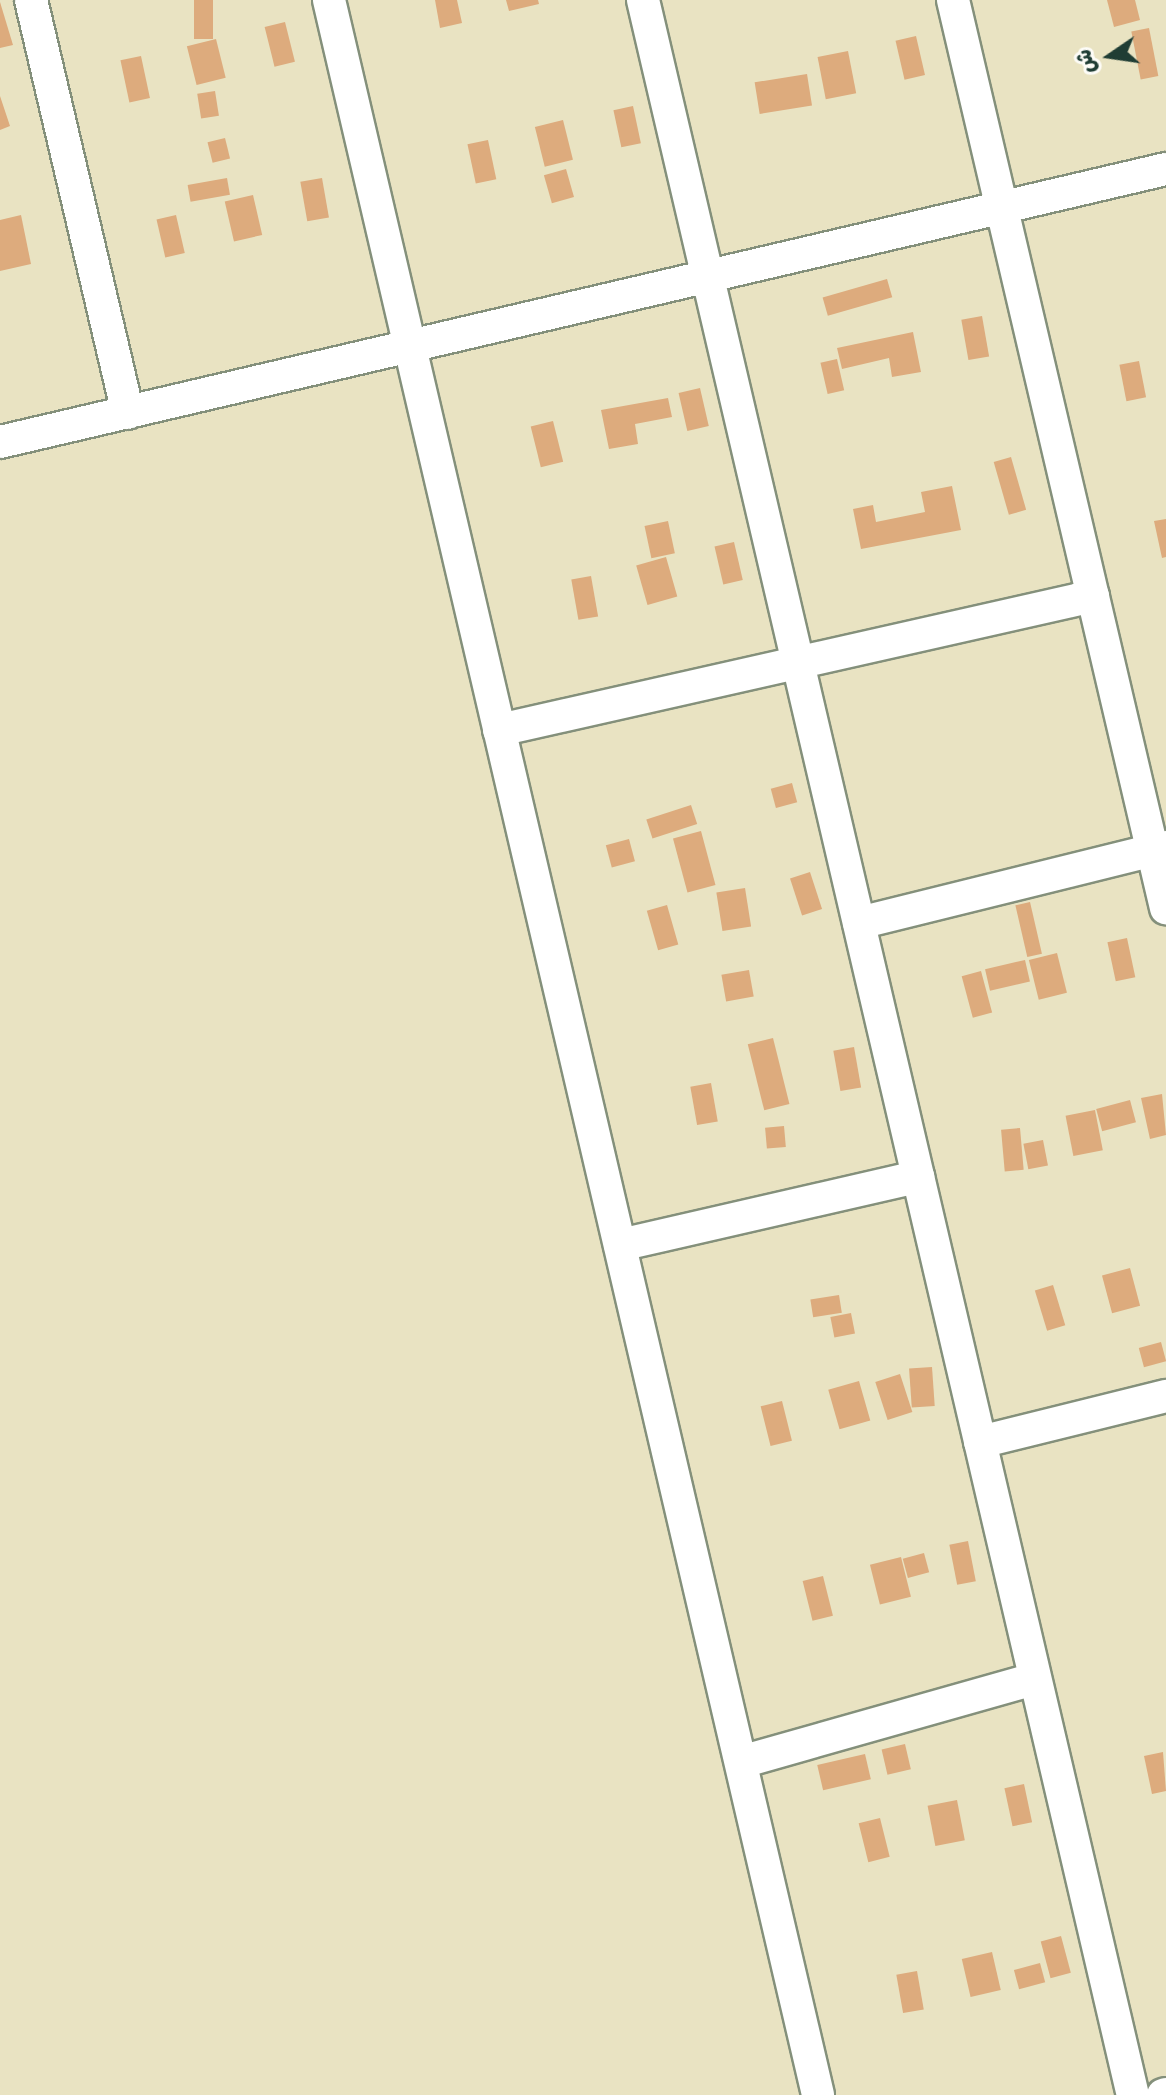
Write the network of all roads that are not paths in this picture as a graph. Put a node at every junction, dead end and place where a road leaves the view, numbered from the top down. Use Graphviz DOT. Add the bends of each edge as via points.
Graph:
graph roads {
  1 [pos="31,0"];
  2 [pos="329,0"];
  3 [pos="643,0"];
  4 [pos="953,0"];
  5 [pos="1166,169"];
  6 [pos="1002,211"];
  7 [pos="708,279"];
  8 [pos="410,348"];
  9 [pos="128,413"];
  10 [pos="0,442"];
  11 [pos="1093,596"];
  12 [pos="798,663"];
  13 [pos="499,730"];
  14 [pos="1159,849"];
  15 [pos="1166,908"];
  16 [pos="859,923"];
  17 [pos="918,1177"];
  18 [pos="620,1245"];
  19 [pos="1166,1396"];
  20 [pos="980,1442"];
  21 [pos="1035,1679"];
  22 [pos="741,1762"];
  23 [pos="818,2095"];
  24 [pos="1133,2095"];
  1 -- 9 [label="street"];
  2 -- 8 [label="street"];
  3 -- 7 [label="street"];
  4 -- 6 [label="street"];
  5 -- 6 [label="street"];
  6 -- 7 [label="street"];
  6 -- 11 [label="street"];
  7 -- 8 [label="street"];
  7 -- 12 [label="street"];
  8 -- 9 [label="street"];
  8 -- 13 [label="street"];
  9 -- 10 [label="street"];
  11 -- 12 [label="street"];
  11 -- 14 [label="street"];
  12 -- 13 [label="street"];
  12 -- 16 [label="street"];
  13 -- 18 [label="street"];
  14 -- 15 [label="street"];
  14 -- 16 [label="street"];
  16 -- 17 [label="street"];
  17 -- 18 [label="street"];
  17 -- 20 [label="street"];
  18 -- 22 [label="street"];
  19 -- 20 [label="street"];
  20 -- 21 [label="street"];
  21 -- 22 [label="street"];
  21 -- 24 [label="street"];
  22 -- 23 [label="street"];
}
